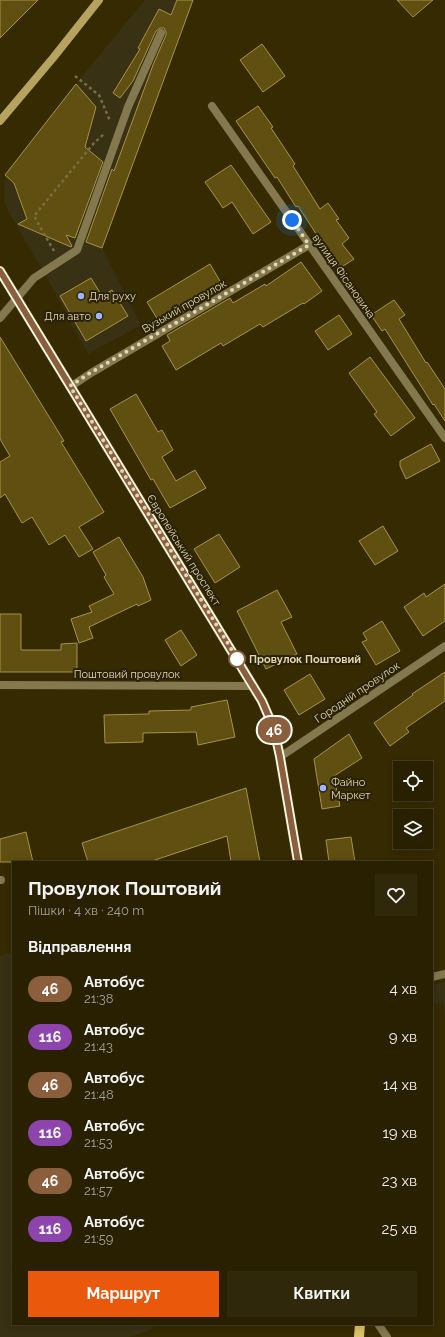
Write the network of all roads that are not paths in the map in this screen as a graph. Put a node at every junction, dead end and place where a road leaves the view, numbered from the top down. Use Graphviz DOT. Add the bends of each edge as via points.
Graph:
graph roads {
  1 [pos="100,0"];
  2 [pos="161,33"];
  3 [pos="212,106"];
  4 [pos="0,121"];
  5 [pos="309,245"];
  6 [pos="0,271"];
  7 [pos="17,300"];
  8 [pos="0,318"];
  9 [pos="70,386"];
  10 [pos="445,438"];
  11 [pos="445,646"];
  12 [pos="0,685"];
  13 [pos="254,686"];
  14 [pos="280,757"];
  15 [pos="298,861"];
  16 [pos="445,974"];
  17 [pos="433,977"];
  18 [pos="360,1325"];
  19 [pos="379,1325"];
  20 [pos="359,1337"];
  21 [pos="387,1337"];
  1 -- 4 [label="main road"];
  2 -- 7 [label="street" via="128,107 77,250 34,278"];
  3 -- 5 [label="street, вулиця Фісановича"];
  5 -- 9 [label="street, Вузький провулок"];
  5 -- 10 [label="street, вулиця Фісановича"];
  6 -- 7 [label="main road, Європейський проспект"];
  7 -- 8 [label="street"];
  7 -- 9 [label="main road, Європейський проспект"];
  9 -- 13 [label="main road, Європейський проспект"];
  11 -- 14 [label="street, Городній провулок"];
  12 -- 13 [label="street, Поштовий провулок"];
  13 -- 14 [label="main road, Європейський проспект" via="274,729"];
  14 -- 15 [label="main road, Європейський проспект"];
  16 -- 17 [label="street"];
  18 -- 20 [label="main road"];
  19 -- 21 [label="street"];
}
